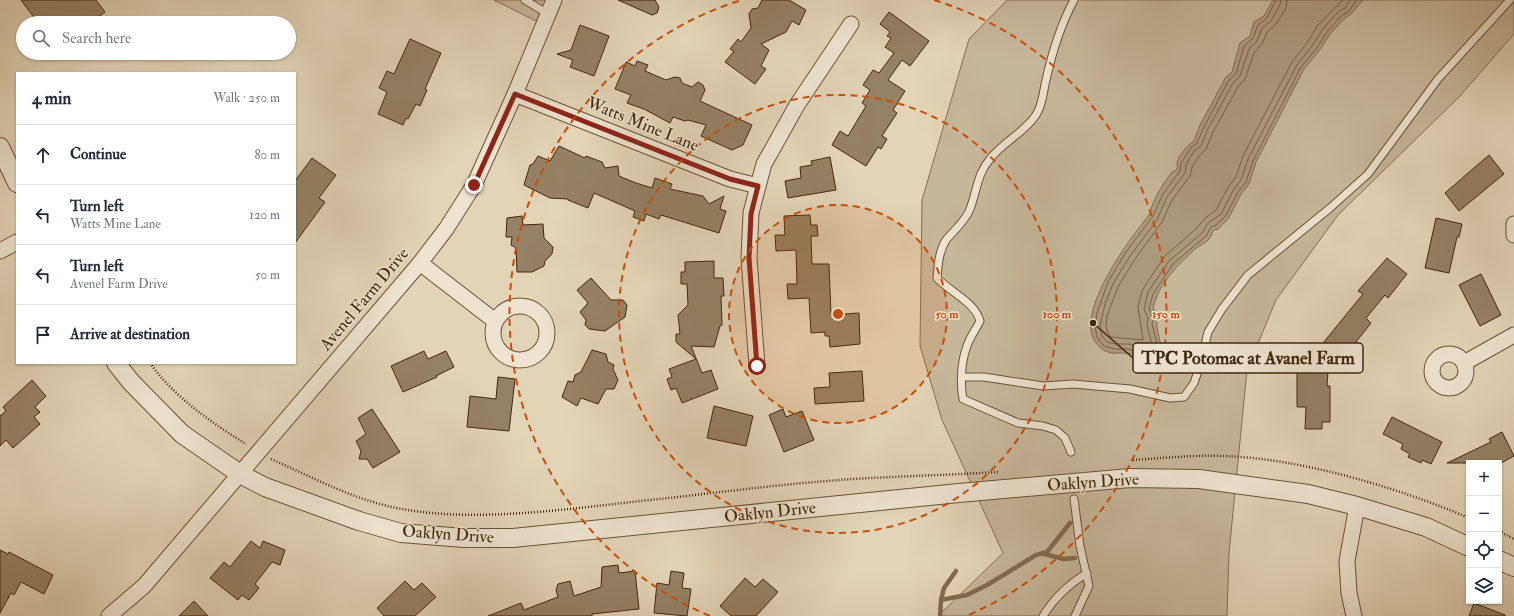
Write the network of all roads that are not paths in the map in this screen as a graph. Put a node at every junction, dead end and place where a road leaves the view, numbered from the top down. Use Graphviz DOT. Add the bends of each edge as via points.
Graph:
graph roads {
  1 [pos="526,0"];
  2 [pos="554,0"];
  3 [pos="1074,0"];
  4 [pos="1510,0"];
  5 [pos="548,14"];
  6 [pos="851,24"];
  7 [pos="515,94"];
  8 [pos="0,147"];
  9 [pos="16,181"];
  10 [pos="758,186"];
  11 [pos="1514,224"];
  12 [pos="1514,235"];
  13 [pos="16,243"];
  14 [pos="0,251"];
  15 [pos="420,263"];
  16 [pos="495,321"];
  17 [pos="1514,335"];
  18 [pos="1464,363"];
  19 [pos="117,364"];
  20 [pos="757,366"];
  21 [pos="962,377"];
  22 [pos="1071,452"];
  23 [pos="240,474"];
  24 [pos="1074,499"];
  25 [pos="1357,506"];
  26 [pos="1466,546"];
  27 [pos="1502,561"];
  28 [pos="1514,567"];
  29 [pos="1087,573"];
  30 [pos="109,616"];
  31 [pos="1042,616"];
  32 [pos="1075,616"];
  33 [pos="1354,616"];
  1 -- 5 [label="lane"];
  2 -- 5 [label="street, Avenel Farm Drive"];
  3 -- 21 [label="lane" via="1060,33 1042,102 1036,115 990,158 979,175 970,210 946,241 940,254 937,278 978,313 980,321 967,346"];
  4 -- 21 [label="lane" via="1438,79 1368,174 1248,275 1208,332 1194,383 1184,397 1170,398 1130,389 1073,384 1043,386 984,377"];
  5 -- 7 [label="street, Avenel Farm Drive"];
  6 -- 10 [label="street" via="797,105 764,164"];
  7 -- 10 [label="street, Watts Mine Lane" via="730,179"];
  7 -- 15 [label="street, Avenel Farm Drive" via="474,185"];
  8 -- 9 [label="street"];
  10 -- 20 [label="street" via="751,214 749,258"];
  11 -- 12 [label="street"];
  13 -- 14 [label="street"];
  15 -- 16 [label="street"];
  15 -- 23 [label="street, Avenel Farm Drive"];
  17 -- 18 [label="street"];
  19 -- 23 [label="street, Oaklyn Drive" via="182,434"];
  21 -- 22 [label="lane" via="960,385 963,399 1018,423 1056,430 1066,438"];
  23 -- 25 [label="street, Oaklyn Drive" via="265,487 359,521 401,533 464,538 513,538 943,494 1130,478 1199,479 1308,494"];
  23 -- 30 [label="street, Avenel Farm Drive" via="144,586"];
  24 -- 29 [label="lane" via="1080,546"];
  25 -- 26 [label="street, Oaklyn Drive" via="1426,527"];
  25 -- 33 [label="street" via="1347,560 1349,593"];
  27 -- 28 [label="street"];
  29 -- 31 [label="lane" via="1054,599"];
  29 -- 32 [label="lane" via="1089,586"];
}
